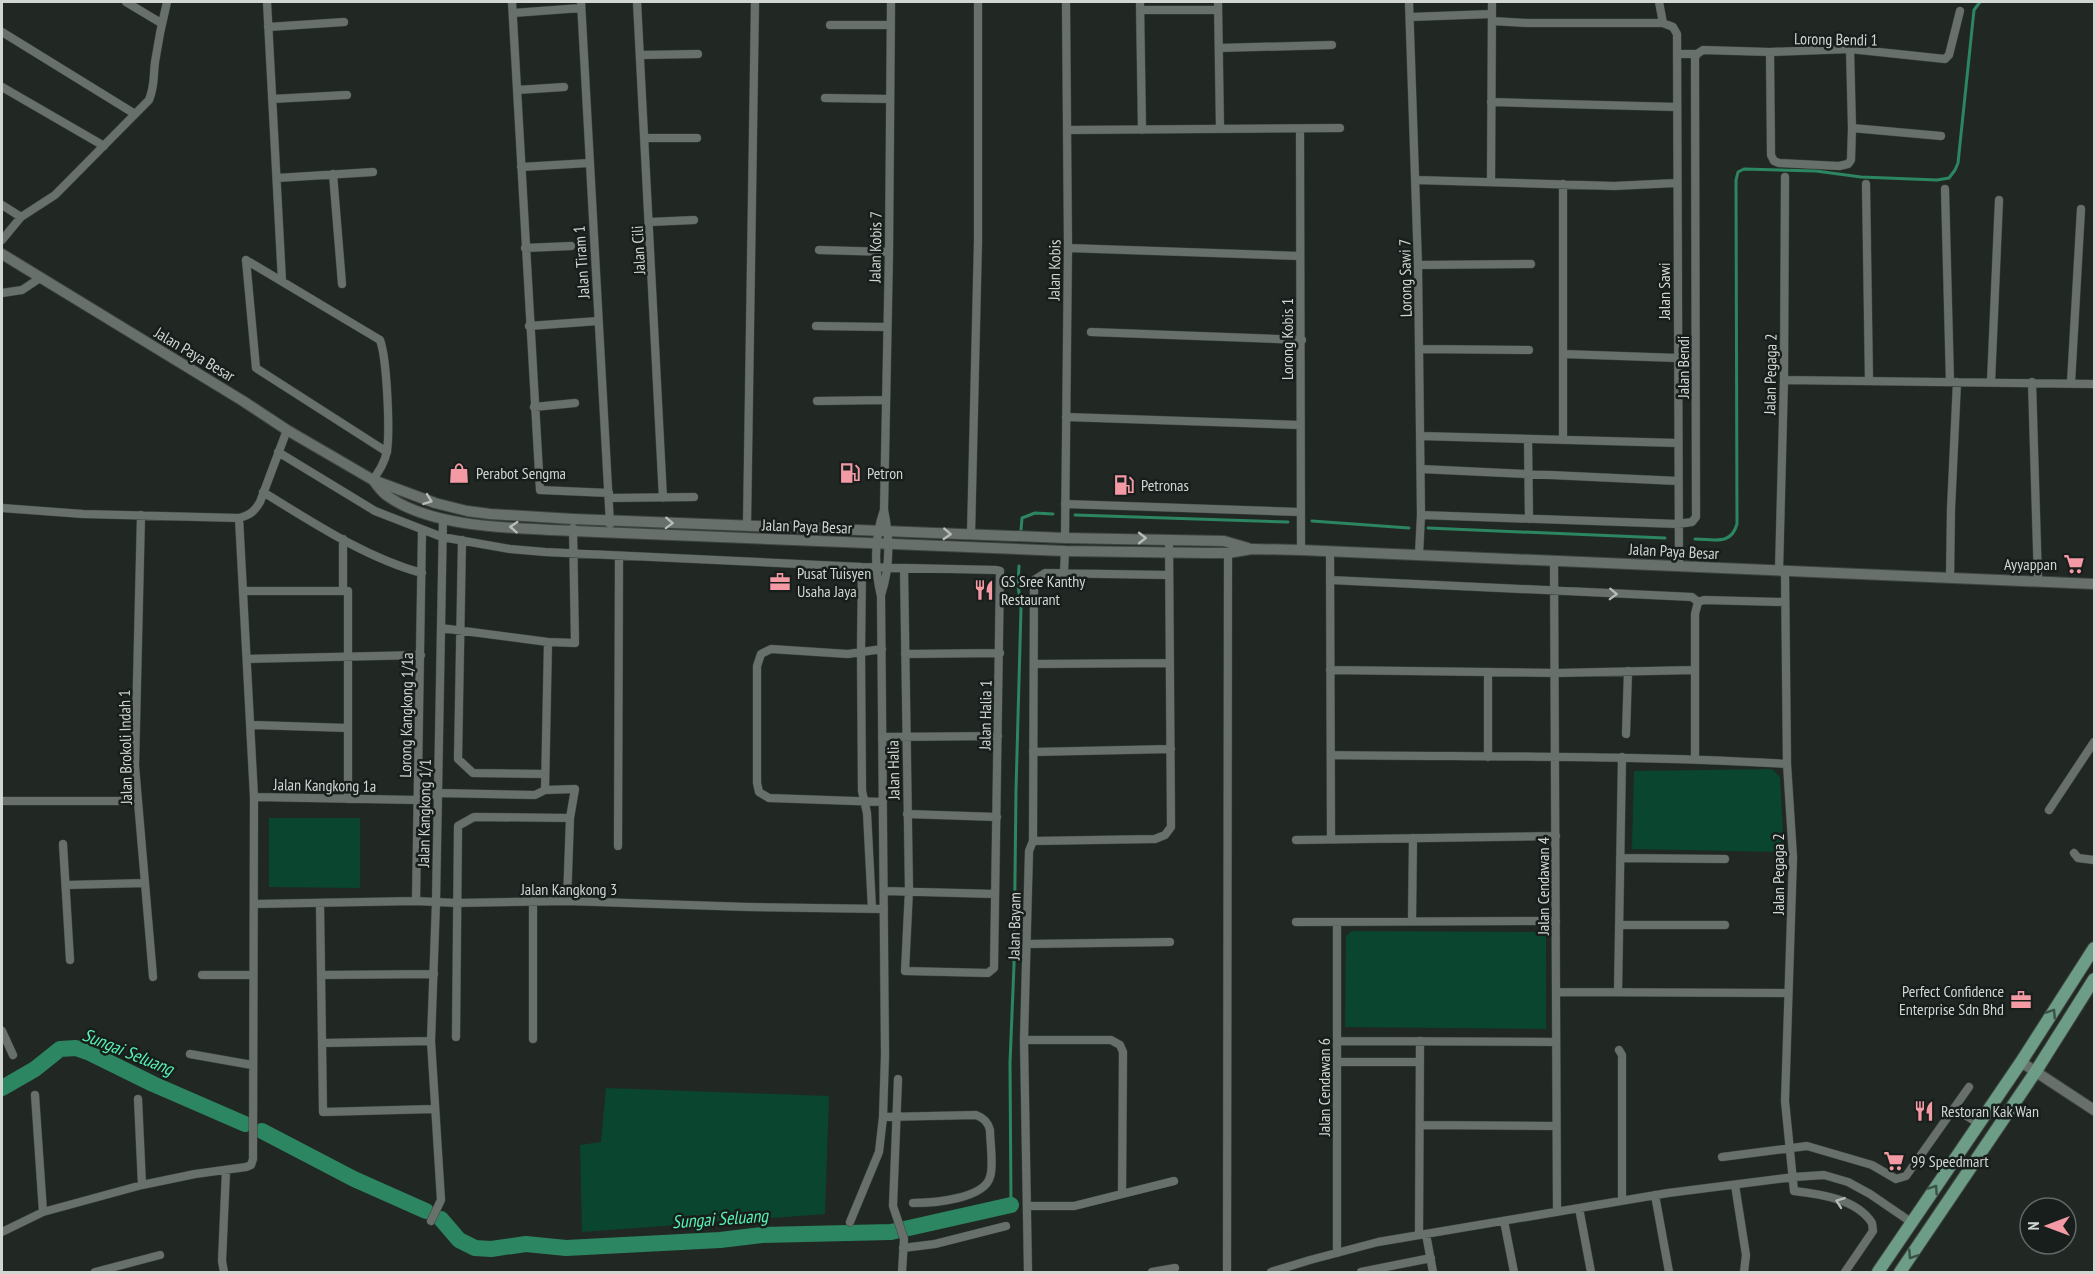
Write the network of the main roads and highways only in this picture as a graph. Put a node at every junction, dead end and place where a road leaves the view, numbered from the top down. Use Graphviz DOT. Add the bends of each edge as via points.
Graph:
graph roads {
  1 [pos="2094,948"];
  2 [pos="2094,979"];
  3 [pos="1878,1272"];
  4 [pos="1900,1272"];
  3 -- 1 [label="main road, one-way"];
  2 -- 4 [label="main road, one-way"];
}
